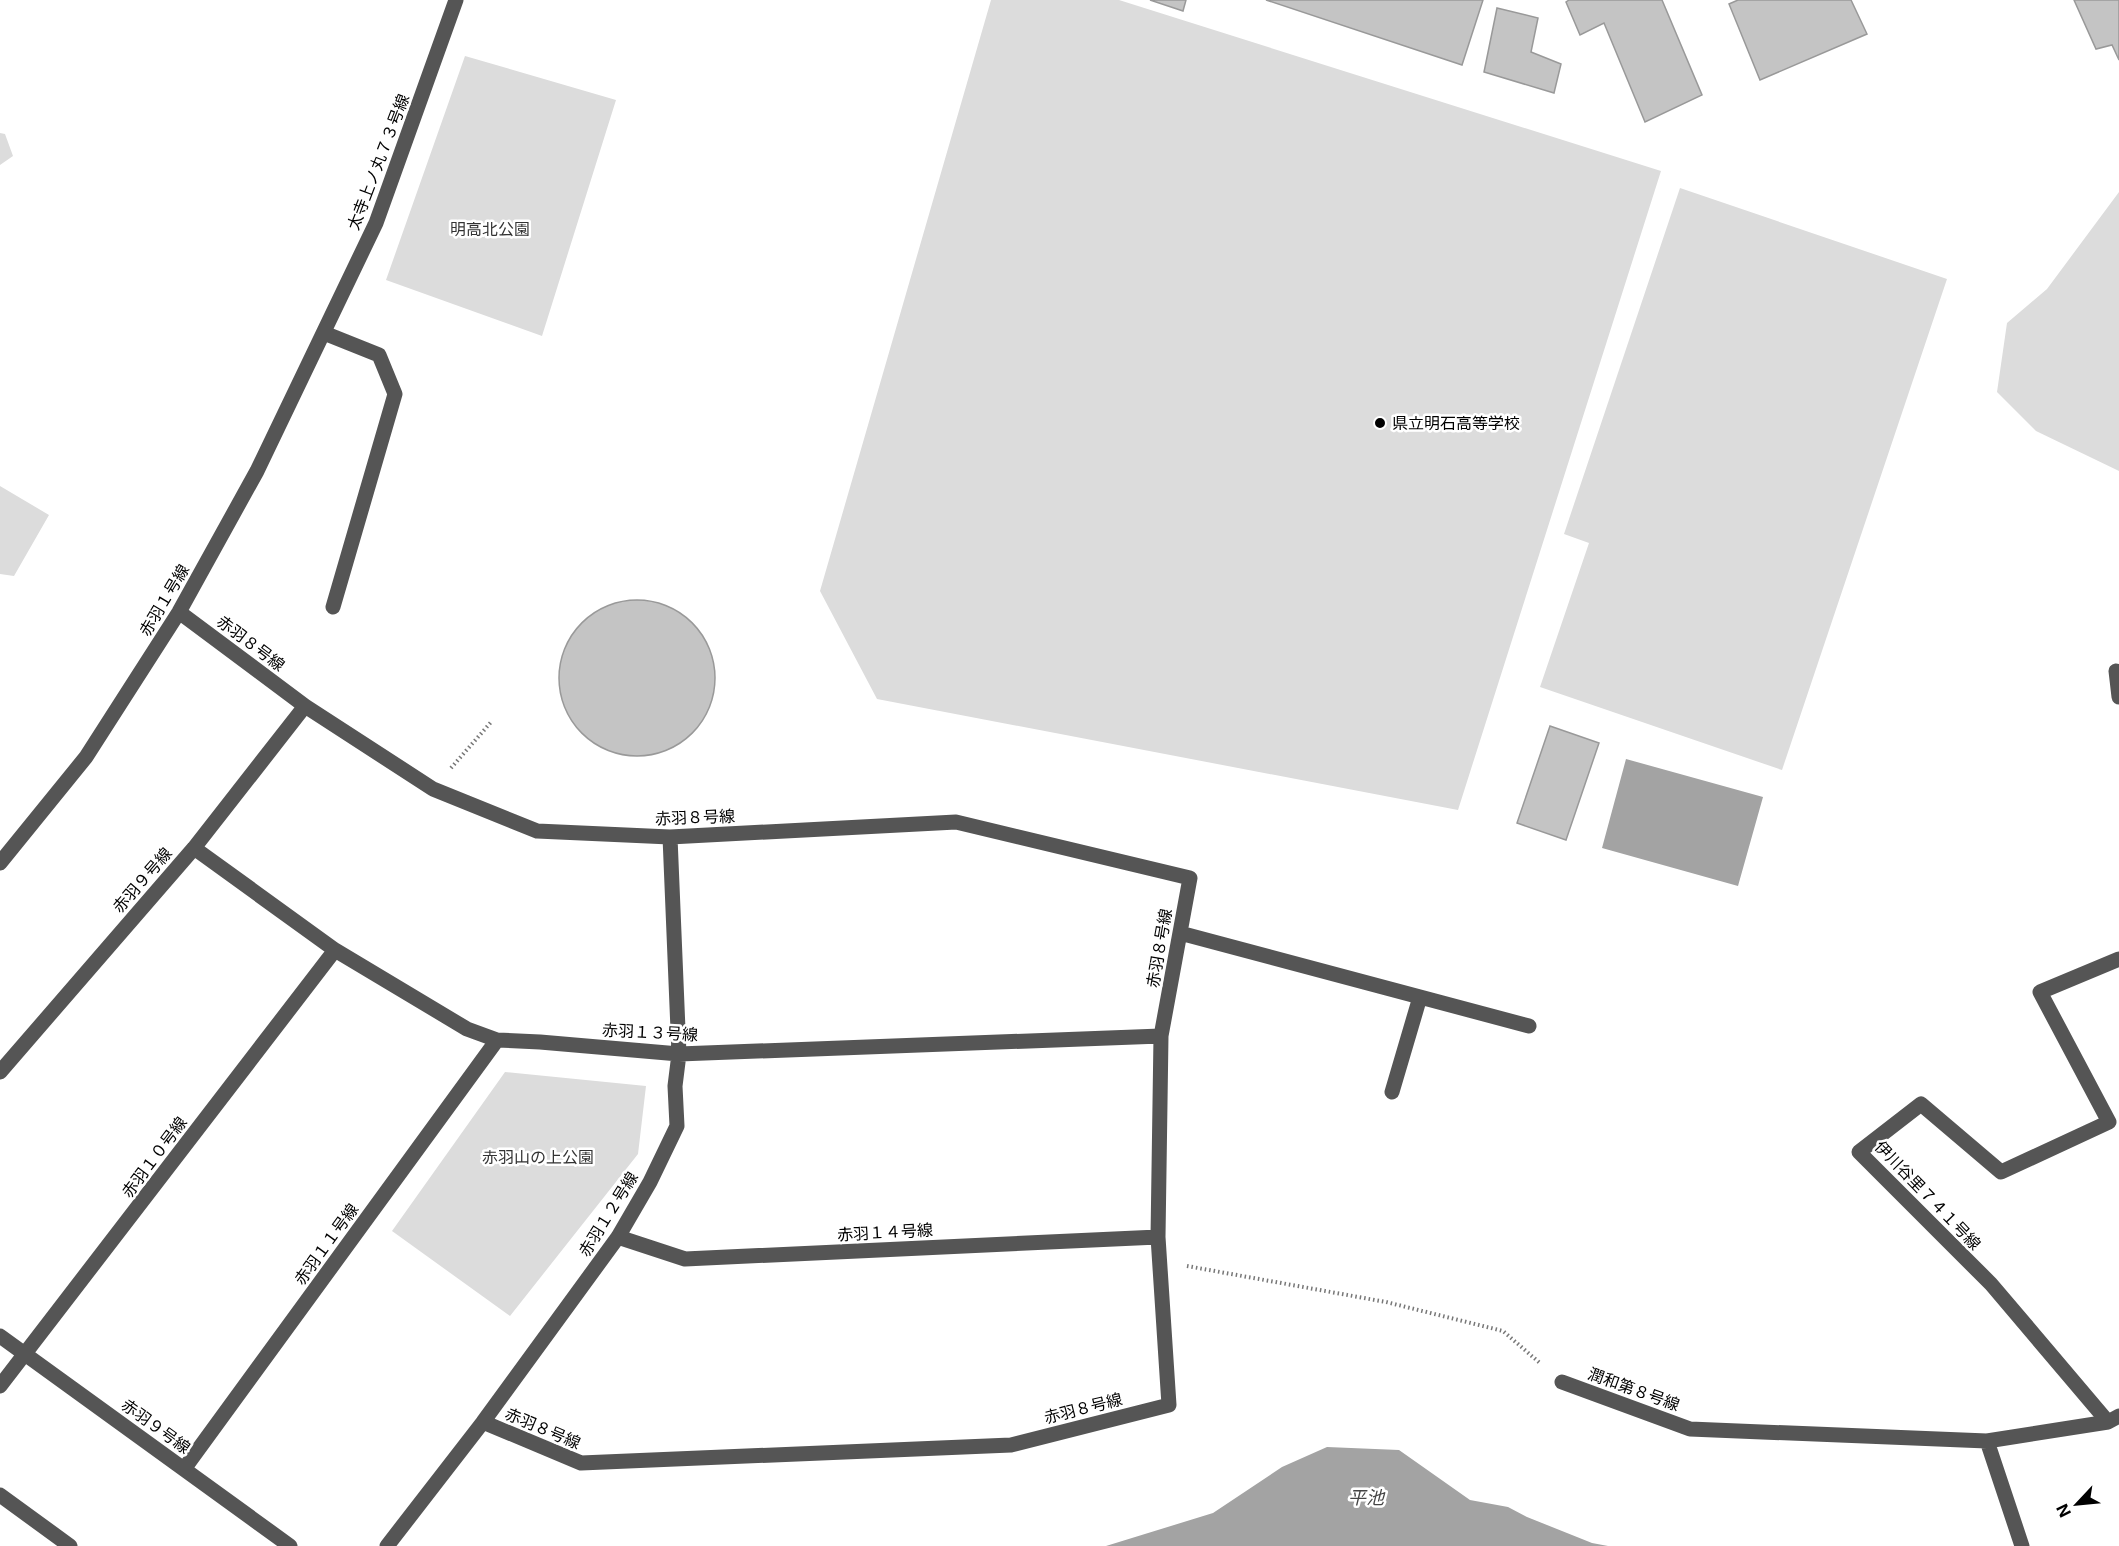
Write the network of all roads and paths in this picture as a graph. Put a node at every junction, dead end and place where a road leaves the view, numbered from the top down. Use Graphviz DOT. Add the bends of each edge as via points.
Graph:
graph roads {
  1 [pos="456,0"];
  2 [pos="324,333"];
  3 [pos="333,607"];
  4 [pos="179,612"];
  5 [pos="2116,671"];
  6 [pos="2119,697"];
  7 [pos="305,706"];
  8 [pos="492,721"];
  9 [pos="433,789"];
  10 [pos="670,837"];
  11 [pos="194,848"];
  12 [pos="0,863"];
  13 [pos="1180,933"];
  14 [pos="335,950"];
  15 [pos="2119,959"];
  16 [pos="1420,998"];
  17 [pos="1529,1026"];
  18 [pos="1161,1036"];
  19 [pos="497,1040"];
  20 [pos="680,1054"];
  21 [pos="0,1072"];
  22 [pos="1392,1092"];
  23 [pos="618,1237"];
  24 [pos="1158,1237"];
  25 [pos="1160,1261"];
  26 [pos="0,1336"];
  27 [pos="25,1354"];
  28 [pos="1562,1382"];
  29 [pos="0,1386"];
  30 [pos="2113,1419"];
  31 [pos="483,1422"];
  32 [pos="1987,1441"];
  33 [pos="184,1469"];
  34 [pos="0,1495"];
  35 [pos="70,1546"];
  36 [pos="290,1546"];
  37 [pos="387,1546"];
  38 [pos="2022,1546"];
  1 -- 2 [label="street, 太寺上ノ丸７３号線" via="376,223"];
  2 -- 3 [label="street" via="379,355 395,394"];
  2 -- 4 [label="street, 赤羽１号線" via="257,471"];
  4 -- 7 [label="street, 赤羽８号線"];
  4 -- 12 [label="street, 赤羽１号線" via="86,757"];
  5 -- 6 [label="street"];
  7 -- 9 [label="street, 赤羽８号線"];
  7 -- 11 [label="street, 赤羽９号線"];
  8 -- 9 [label="path"];
  9 -- 10 [label="street, 赤羽８号線" via="537,831"];
  10 -- 13 [label="street, 赤羽８号線" via="956,822 1190,878"];
  10 -- 20 [label="street, 赤羽１２号線"];
  11 -- 14 [label="street, 赤羽１３号線"];
  11 -- 21 [label="street, 赤羽９号線"];
  13 -- 16 [label="street"];
  13 -- 18 [label="street, 赤羽８号線"];
  14 -- 19 [label="street, 赤羽１３号線" via="467,1029"];
  14 -- 27 [label="street, 赤羽１０号線"];
  15 -- 30 [label="street, 伊川谷里７４１号線" via="2040,992 2109,1122 2001,1172 1921,1104 1859,1152 1991,1284"];
  16 -- 17 [label="street"];
  16 -- 22 [label="street"];
  18 -- 20 [label="street, 赤羽１３号線"];
  18 -- 24 [label="street, 赤羽８号線"];
  19 -- 20 [label="street, 赤羽１３号線"];
  19 -- 33 [label="street, 赤羽１１号線"];
  20 -- 23 [label="street, 赤羽１２号線" via="675,1086 677,1126"];
  23 -- 24 [label="street, 赤羽１４号線" via="685,1259"];
  23 -- 31 [label="street, 赤羽１２号線"];
  24 -- 25 [label="street, 赤羽８号線"];
  25 -- 28 [label="path, 潤和第８号線" via="1386,1302 1503,1331"];
  25 -- 31 [label="street, 赤羽８号線" via="1169,1405 1011,1445 581,1463"];
  26 -- 27 [label="street, 赤羽９号線"];
  27 -- 29 [label="street, 赤羽１０号線"];
  27 -- 33 [label="street, 赤羽９号線"];
  28 -- 32 [label="street, 潤和第８号線" via="1690,1429"];
  30 -- 32 [label="street, 潤和第８号線"];
  31 -- 37 [label="street, 赤羽１２号線"];
  32 -- 38 [label="street"];
  33 -- 36 [label="street, 赤羽９号線"];
  34 -- 35 [label="street"];
}
